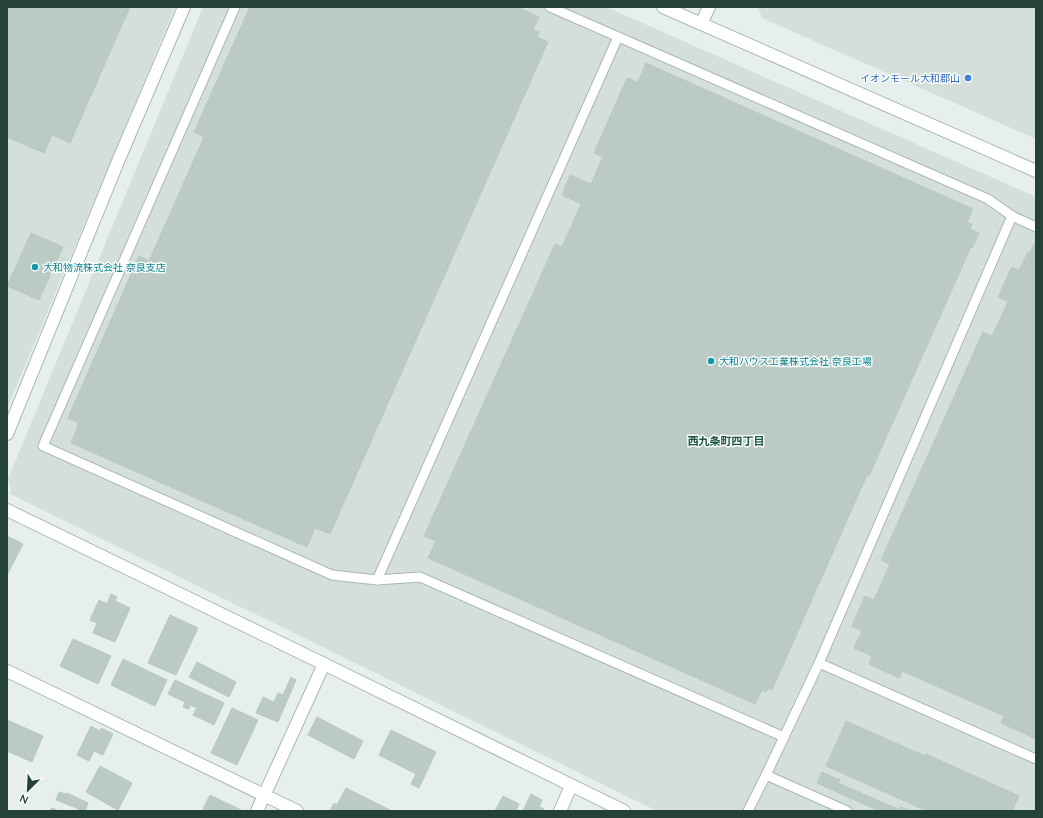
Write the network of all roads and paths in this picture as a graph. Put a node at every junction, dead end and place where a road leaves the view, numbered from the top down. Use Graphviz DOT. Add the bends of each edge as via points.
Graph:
graph roads {
  1 [pos="184,7"];
  2 [pos="235,7"];
  3 [pos="550,7"];
  4 [pos="663,7"];
  5 [pos="709,7"];
  6 [pos="701,24"];
  7 [pos="618,37"];
  8 [pos="1036,171"];
  9 [pos="1012,216"];
  10 [pos="1036,227"];
  11 [pos="7,434"];
  12 [pos="7,510"];
  13 [pos="377,580"];
  14 [pos="818,663"];
  15 [pos="324,664"];
  16 [pos="7,671"];
  17 [pos="784,737"];
  18 [pos="1036,759"];
  19 [pos="766,775"];
  20 [pos="571,786"];
  21 [pos="265,795"];
  22 [pos="257,811"];
  23 [pos="297,811"];
  24 [pos="560,811"];
  25 [pos="624,811"];
  26 [pos="748,811"];
  27 [pos="845,811"];
  1 -- 11 [label="street"];
  2 -- 13 [label="lane" via="43,446 332,575"];
  3 -- 7 [label="lane"];
  4 -- 6 [label="street"];
  5 -- 6 [label="street"];
  6 -- 8 [label="street"];
  7 -- 9 [label="lane" via="988,199"];
  7 -- 13 [label="lane"];
  9 -- 10 [label="lane"];
  9 -- 14 [label="lane"];
  12 -- 15 [label="street"];
  13 -- 17 [label="lane" via="420,577"];
  14 -- 17 [label="lane"];
  14 -- 18 [label="lane"];
  15 -- 20 [label="street"];
  15 -- 21 [label="street"];
  16 -- 21 [label="street"];
  17 -- 19 [label="lane"];
  19 -- 26 [label="lane"];
  19 -- 27 [label="lane"];
  20 -- 24 [label="street"];
  20 -- 25 [label="street"];
  21 -- 22 [label="street"];
  21 -- 23 [label="street"];
}
